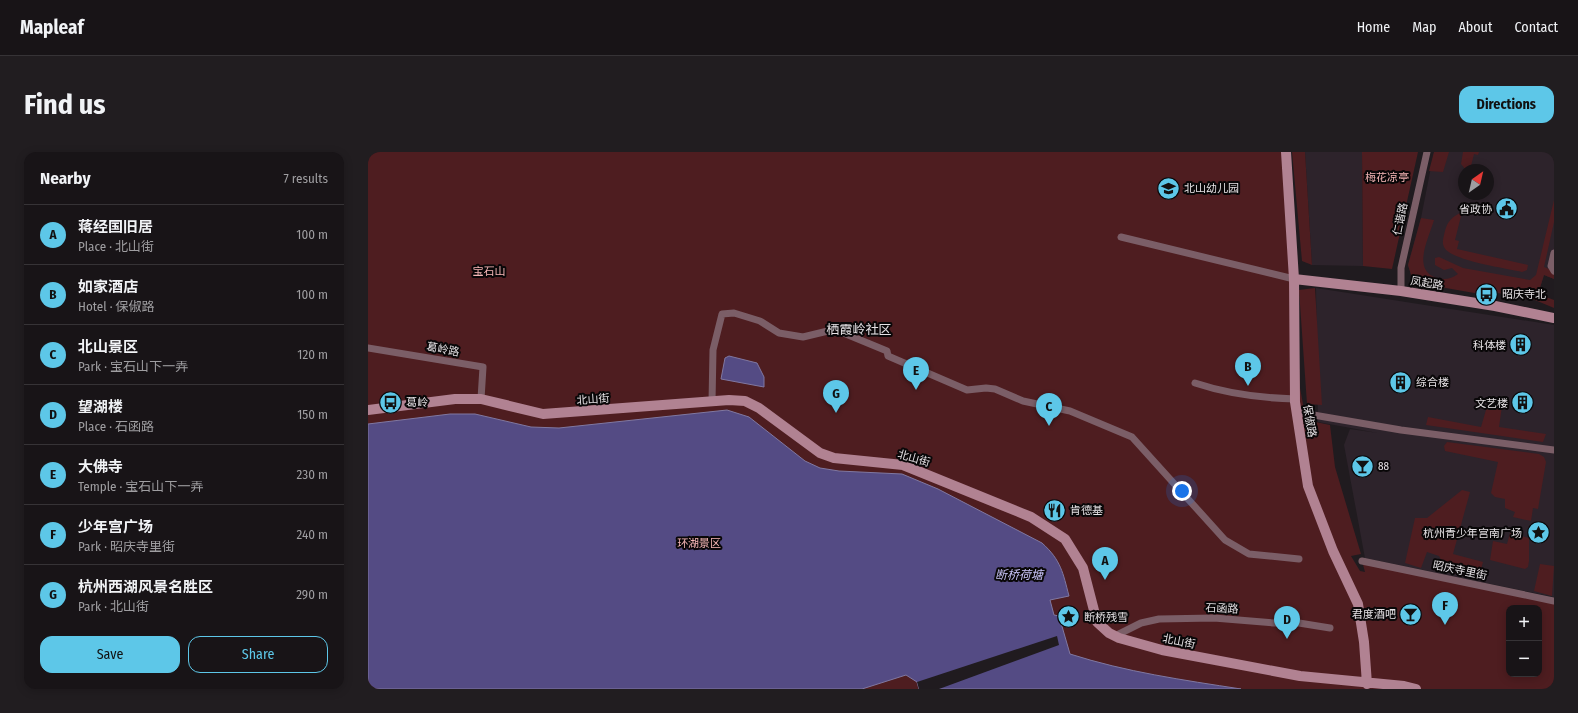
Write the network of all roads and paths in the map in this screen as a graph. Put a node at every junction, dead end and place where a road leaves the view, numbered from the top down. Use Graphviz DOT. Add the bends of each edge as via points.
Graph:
graph roads {
  1 [pos="1286,152"];
  2 [pos="1427,152"];
  3 [pos="1121,237"];
  4 [pos="1554,253"];
  5 [pos="1554,271"];
  6 [pos="1294,279"];
  7 [pos="1401,291"];
  8 [pos="1554,318"];
  9 [pos="368,348"];
  10 [pos="1195,383"];
  11 [pos="1295,399"];
  12 [pos="481,400"];
  13 [pos="712,402"];
  14 [pos="368,410"];
  15 [pos="1296,412"];
  16 [pos="1554,450"];
  17 [pos="1299,559"];
  18 [pos="1362,561"];
  19 [pos="1554,601"];
  20 [pos="1330,628"];
  21 [pos="1119,638"];
  22 [pos="1367,684"];
  23 [pos="1387,689"];
  24 [pos="1416,689"];
  1 -- 6 [label="main road, 保俶路"];
  2 -- 7 [label="street, 仁谐路" via="1401,268"];
  3 -- 6 [label="street"];
  4 -- 5 [label="street" via="1551,266"];
  6 -- 7 [label="main road, 凤起路"];
  6 -- 11 [label="main road, 保俶路"];
  7 -- 8 [label="main road, 凤起路"];
  9 -- 12 [label="street, 葛岭路" via="483,367"];
  10 -- 11 [label="street" via="1215,390 1256,398"];
  11 -- 15 [label="main road, 保俶路"];
  12 -- 13 [label="main road, 北山街" via="543,414"];
  12 -- 14 [label="main road, 北山街" via="455,399"];
  13 -- 17 [label="street" via="713,350 722,314 734,313 760,322 779,333 803,338 832,330 841,332 887,351 888,356 967,390 986,388 1023,402 1070,411 1132,437 1233,546 1249,554"];
  13 -- 21 [label="main road, 北山街" via="745,401 759,408 820,453 834,458 903,465 1031,517 1065,539 1083,568 1097,622 1109,634"];
  15 -- 16 [label="street" via="1400,430"];
  15 -- 22 [label="main road, 保俶路" via="1308,486 1333,551 1358,604"];
  18 -- 19 [label="street, 昭庆寺里街"];
  20 -- 21 [label="street, 石函路" via="1299,623 1214,618 1159,619 1141,623 1119,634"];
  21 -- 22 [label="main road, 北山街" via="1162,650 1300,676"];
  22 -- 23 [label="main road, 北山街"];
  22 -- 24 [label="main road, 北山街"];
}
